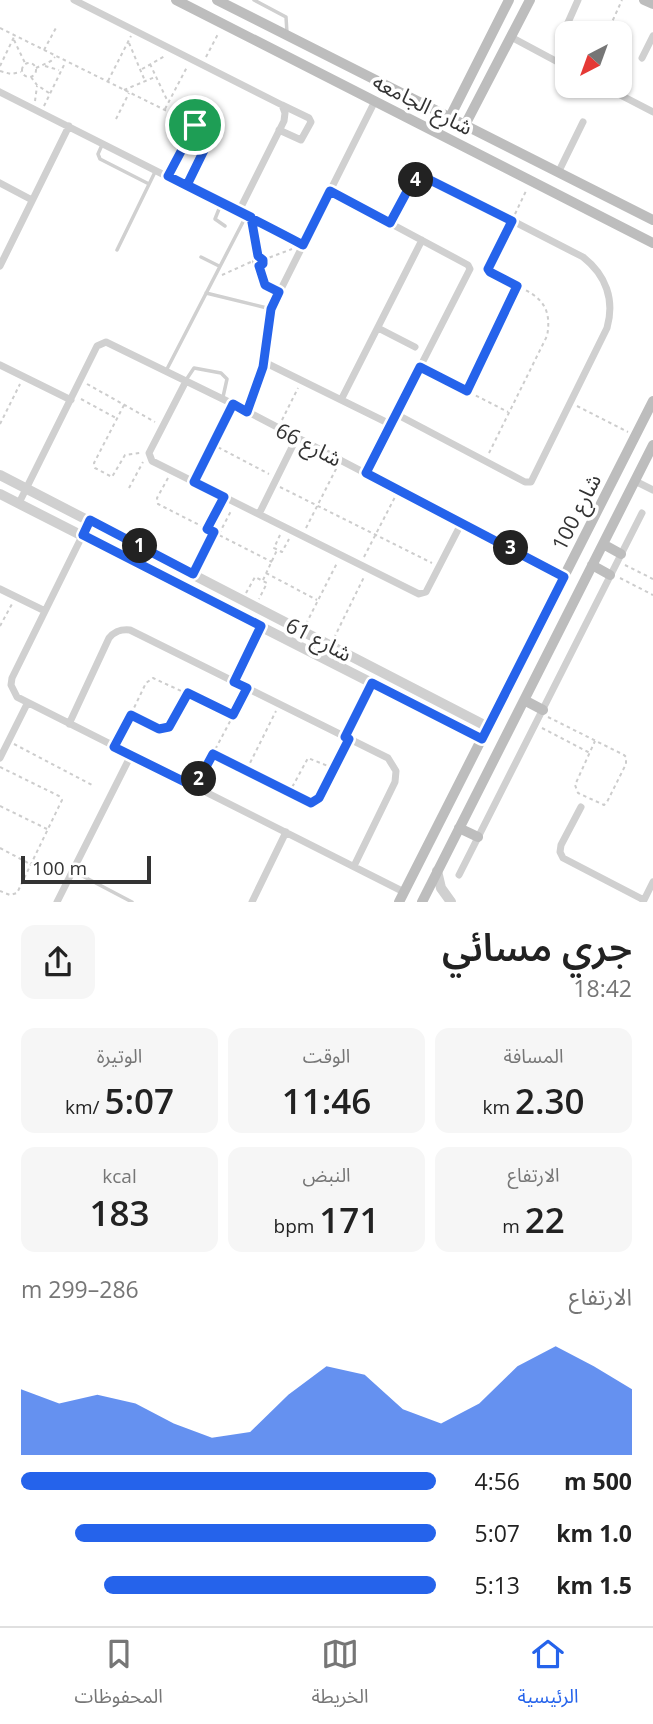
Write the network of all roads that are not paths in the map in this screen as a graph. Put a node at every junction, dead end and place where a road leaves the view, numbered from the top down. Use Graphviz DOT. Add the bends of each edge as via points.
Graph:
graph roads {
  1 [pos="74,0"];
  2 [pos="176,0"];
  3 [pos="217,0"];
  4 [pos="254,0"];
  5 [pos="509,0"];
  6 [pos="530,0"];
  7 [pos="578,0"];
  8 [pos="644,0"];
  9 [pos="653,4"];
  10 [pos="569,21"];
  11 [pos="287,35"];
  12 [pos="653,36"];
  13 [pos="511,37"];
  14 [pos="307,44"];
  15 [pos="642,58"];
  16 [pos="555,61"];
  17 [pos="299,62"];
  18 [pos="0,92"];
  19 [pos="625,98"];
  20 [pos="375,101"];
  21 [pos="279,103"];
  22 [pos="653,113"];
  23 [pos="450,117"];
  24 [pos="583,122"];
  25 [pos="465,125"];
  26 [pos="69,126"];
  27 [pos="279,130"];
  28 [pos="103,143"];
  29 [pos="503,145"];
  30 [pos="495,162"];
  31 [pos="156,170"];
  32 [pos="558,173"];
  33 [pos="0,183"];
  34 [pos="149,184"];
  35 [pos="330,191"];
  36 [pos="33,200"];
  37 [pos="221,202"];
  38 [pos="245,215"];
  39 [pos="652,219"];
  40 [pos="390,223"];
  41 [pos="225,226"];
  42 [pos="422,240"];
  43 [pos="651,244"];
  44 [pos="303,245"];
  45 [pos="117,250"];
  46 [pos="201,257"];
  47 [pos="0,266"];
  48 [pos="219,267"];
  49 [pos="206,293"];
  50 [pos="271,309"];
  51 [pos="378,328"];
  52 [pos="415,347"];
  53 [pos="264,362"];
  54 [pos="0,365"];
  55 [pos="166,371"];
  56 [pos="186,381"];
  57 [pos="72,397"];
  58 [pos="222,399"];
  59 [pos="341,400"];
  60 [pos="653,401"];
  61 [pos="247,412"];
  62 [pos="396,414"];
  63 [pos="390,424"];
  64 [pos="297,437"];
  65 [pos="653,445"];
  66 [pos="366,473"];
  67 [pos="0,475"];
  68 [pos="653,478"];
  69 [pos="635,481"];
  70 [pos="27,488"];
  71 [pos="650,489"];
  72 [pos="0,494"];
  73 [pos="19,503"];
  74 [pos="642,513"];
  75 [pos="259,514"];
  76 [pos="90,520"];
  77 [pos="462,522"];
  78 [pos="83,535"];
  79 [pos="603,544"];
  80 [pos="619,558"];
  81 [pos="592,565"];
  82 [pos="611,574"];
  83 [pos="564,577"];
  84 [pos="0,589"];
  85 [pos="45,611"];
  86 [pos="525,653"];
  87 [pos="543,662"];
  88 [pos="524,700"];
  89 [pos="27,704"];
  90 [pos="542,712"];
  91 [pos="69,724"];
  92 [pos="488,727"];
  93 [pos="482,739"];
  94 [pos="131,755"];
  95 [pos="0,758"];
  96 [pos="581,807"];
  97 [pos="459,828"];
  98 [pos="286,832"];
  99 [pos="478,837"];
  100 [pos="354,866"];
  101 [pos="73,871"];
  102 [pos="437,871"];
  103 [pos="459,875"];
  104 [pos="653,882"];
  105 [pos="402,897"];
  106 [pos="57,901"];
  107 [pos="132,901"];
  108 [pos="252,901"];
  109 [pos="422,901"];
  110 [pos="451,901"];
  111 [pos="644,901"];
  1 -- 21 [label="street"];
  2 -- 17 [label="main road, شارع الجامعه"];
  3 -- 11 [label="main road, شارع الجامعه"];
  4 -- 11 [label="lane" via="286,17"];
  5 -- 23 [label="main road"];
  6 -- 13 [label="main road"];
  7 -- 10 [label="street"];
  8 -- 9 [label="main road"];
  11 -- 14 [label="main road, شارع الجامعه"];
  12 -- 15 [label="street"];
  13 -- 16 [label="street"];
  13 -- 25 [label="main road"];
  14 -- 17 [label="main road"];
  14 -- 23 [label="main road, شارع الجامعه"];
  17 -- 20 [label="main road, شارع الجامعه"];
  18 -- 26 [label="street"];
  19 -- 22 [label="street"];
  20 -- 30 [label="main road, شارع الجامعه"];
  20 -- 35 [label="street"];
  21 -- 27 [label="street" via="285,113"];
  21 -- 27 [label="street" via="311,122 301,140"];
  23 -- 25 [label="main road, شارع الجامعه"];
  24 -- 32 [label="street"];
  25 -- 29 [label="main road, شارع الجامعه"];
  26 -- 28 [label="street"];
  26 -- 36 [label="street"];
  27 -- 38 [label="street"];
  28 -- 31 [label="street"];
  28 -- 34 [label="lane" via="100,159"];
  29 -- 30 [label="main road"];
  29 -- 32 [label="main road, شارع الجامعه"];
  30 -- 43 [label="main road, شارع الجامعه"];
  31 -- 34 [label="lane"];
  31 -- 37 [label="street"];
  32 -- 39 [label="main road, شارع الجامعه"];
  33 -- 36 [label="street"];
  34 -- 45 [label="lane"];
  35 -- 40 [label="street"];
  35 -- 44 [label="street"];
  36 -- 47 [label="street"];
  37 -- 38 [label="street"];
  37 -- 41 [label="lane" via="215,219"];
  38 -- 44 [label="street"];
  38 -- 48 [label="lane"];
  40 -- 42 [label="street"];
  40 -- 62 [label="street" via="411,184 424,177 583,257 602,276 611,310 607,328 531,482"];
  42 -- 51 [label="street"];
  42 -- 62 [label="street" via="470,269"];
  44 -- 50 [label="street"];
  46 -- 48 [label="lane"];
  48 -- 49 [label="lane"];
  49 -- 50 [label="lane"];
  49 -- 55 [label="lane"];
  50 -- 53 [label="street"];
  51 -- 52 [label="street"];
  51 -- 59 [label="street"];
  53 -- 59 [label="street"];
  53 -- 61 [label="street"];
  54 -- 57 [label="street"];
  55 -- 56 [label="street, شارع 66"];
  55 -- 57 [label="street, شارع 66" via="103,342"];
  56 -- 58 [label="street, شارع 66"];
  56 -- 58 [label="lane" via="194,368 221,373 227,379"];
  56 -- 75 [label="street" via="149,456"];
  57 -- 70 [label="street, شارع 66"];
  58 -- 61 [label="street, شارع 66"];
  59 -- 63 [label="street"];
  60 -- 83 [label="main road, شارع 100"];
  61 -- 64 [label="street, شارع 66"];
  62 -- 63 [label="street"];
  63 -- 66 [label="street"];
  64 -- 66 [label="street, شارع 66"];
  64 -- 75 [label="street"];
  65 -- 69 [label="main road, شارع 100"];
  66 -- 77 [label="street, شارع 66"];
  67 -- 70 [label="street, شارع 61"];
  68 -- 71 [label="street"];
  69 -- 71 [label="street"];
  69 -- 79 [label="main road, شارع 100"];
  70 -- 73 [label="street, شارع 66"];
  70 -- 76 [label="street, شارع 61"];
  72 -- 73 [label="street, شارع 61"];
  73 -- 78 [label="street, شارع 61"];
  74 -- 80 [label="street"];
  75 -- 77 [label="street" via="422,594"];
  76 -- 78 [label="street"];
  76 -- 92 [label="street, شارع 61"];
  77 -- 83 [label="street, شارع 66"];
  78 -- 85 [label="street"];
  78 -- 93 [label="street, شارع 61"];
  79 -- 80 [label="main road"];
  79 -- 81 [label="main road, شارع 100"];
  80 -- 82 [label="street"];
  81 -- 82 [label="main road"];
  81 -- 87 [label="main road, شارع 100"];
  82 -- 90 [label="street"];
  83 -- 86 [label="main road, شارع 100"];
  84 -- 85 [label="street"];
  85 -- 89 [label="street" via="12,678 13,692"];
  86 -- 87 [label="main road"];
  86 -- 92 [label="main road, شارع 100"];
  87 -- 88 [label="main road, شارع 100"];
  88 -- 90 [label="main road"];
  88 -- 97 [label="main road, شارع 100"];
  89 -- 91 [label="street"];
  89 -- 95 [label="street"];
  90 -- 99 [label="street"];
  91 -- 94 [label="street"];
  91 -- 100 [label="street" via="109,638 130,630 388,758 396,771 395,782"];
  92 -- 93 [label="main road, شارع 100"];
  93 -- 105 [label="main road, شارع 100"];
  94 -- 98 [label="street"];
  94 -- 101 [label="street"];
  96 -- 111 [label="street" via="561,845 563,858"];
  97 -- 99 [label="main road"];
  97 -- 102 [label="main road, شارع 100"];
  98 -- 100 [label="street"];
  98 -- 108 [label="street"];
  99 -- 103 [label="street"];
  100 -- 105 [label="street"];
  101 -- 106 [label="street"];
  101 -- 107 [label="lane"];
  102 -- 109 [label="main road, شارع 100"];
  102 -- 110 [label="street" via="441,888"];
  104 -- 111 [label="street"];
}
